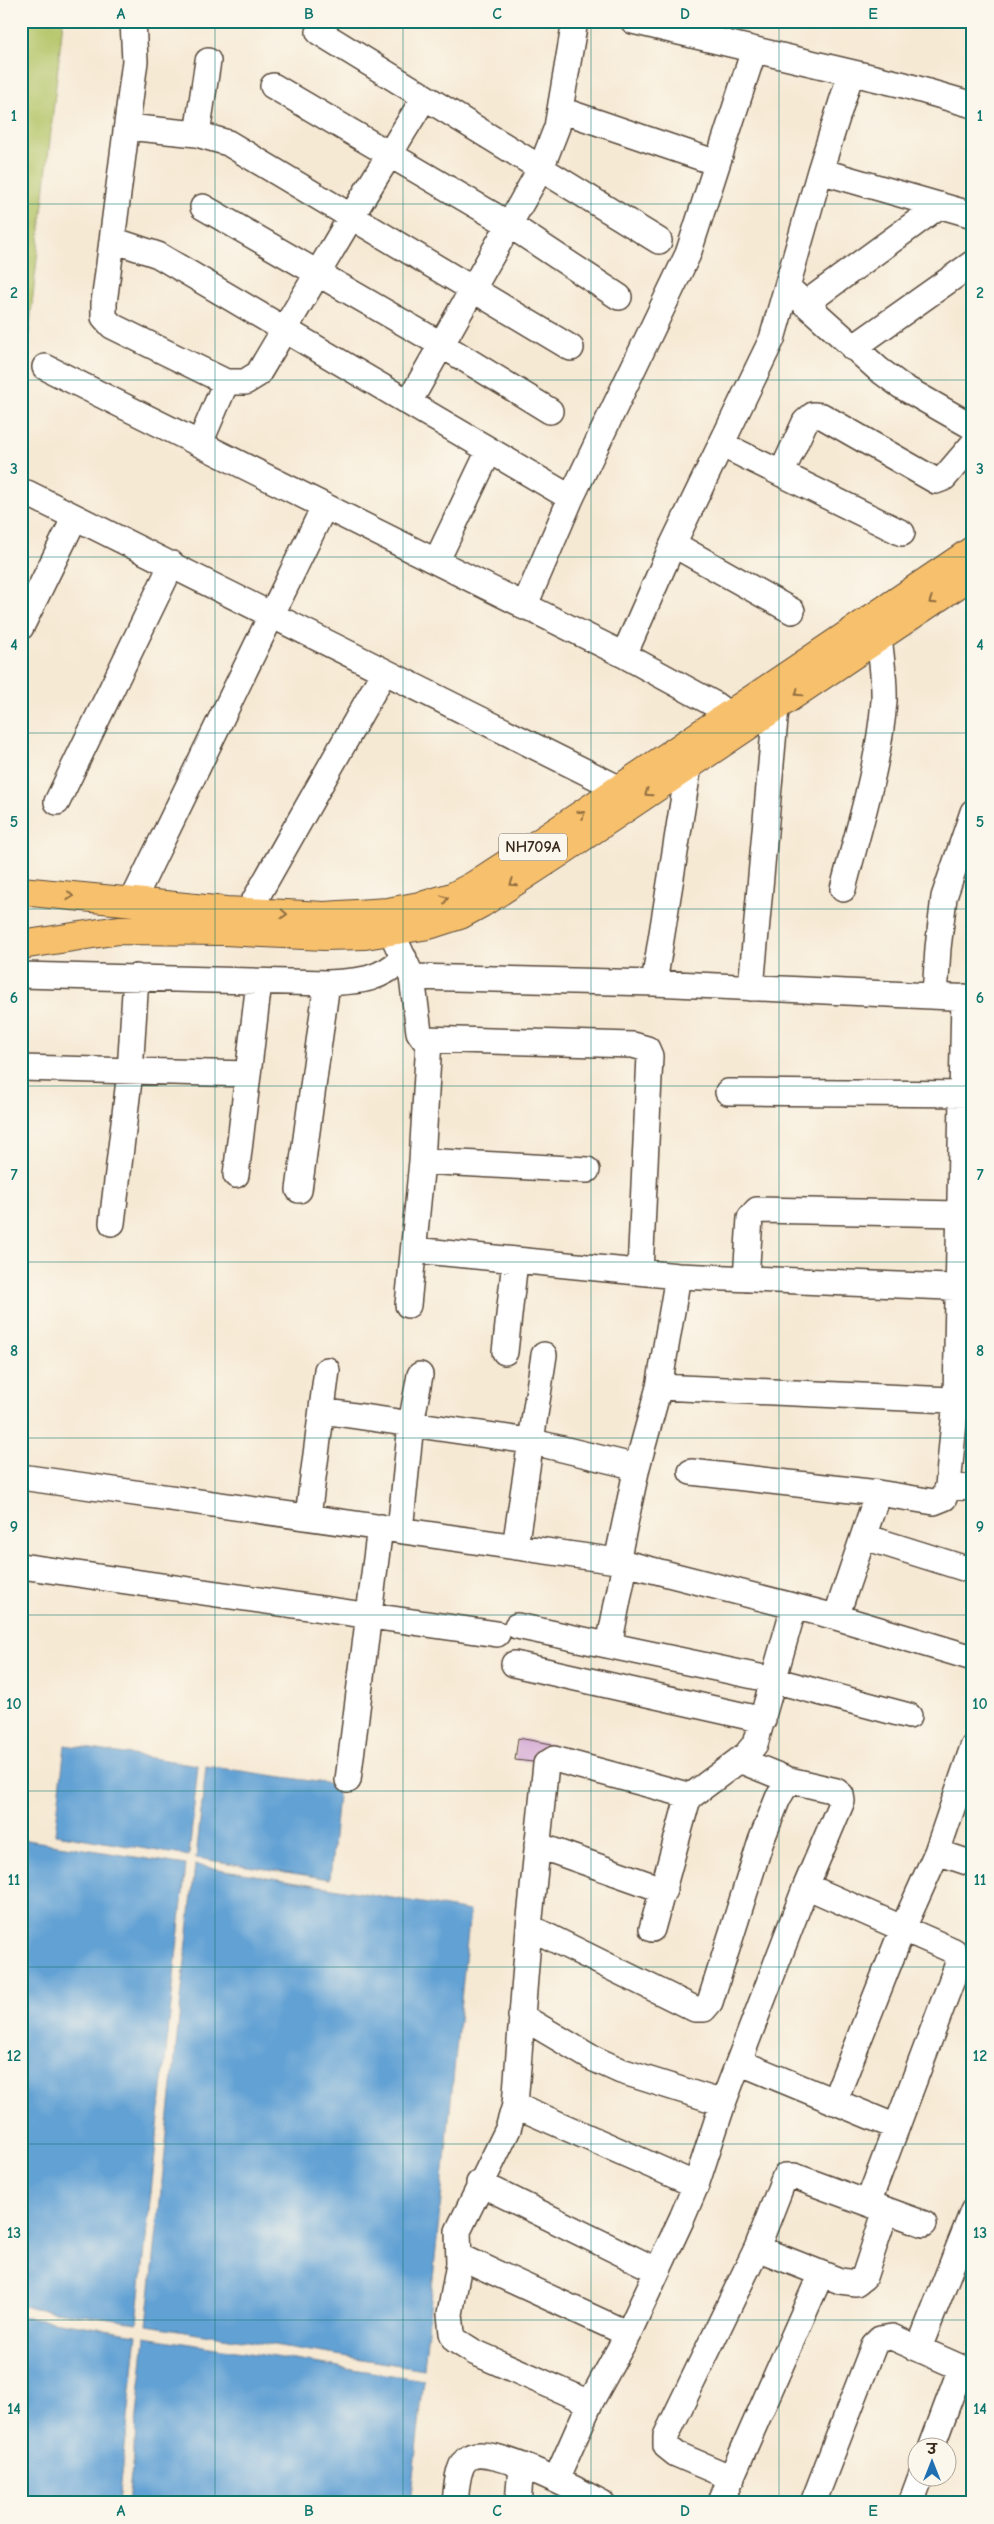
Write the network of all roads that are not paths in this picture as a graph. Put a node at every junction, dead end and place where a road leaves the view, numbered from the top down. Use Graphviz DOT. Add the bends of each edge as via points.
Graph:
graph roads {
  1 [pos="133,21"];
  2 [pos="575,21"];
  3 [pos="633,21"];
  4 [pos="691,28"];
  5 [pos="319,32"];
  6 [pos="754,50"];
  7 [pos="208,61"];
  8 [pos="851,73"];
  9 [pos="274,86"];
  10 [pos="424,98"];
  11 [pos="973,106"];
  12 [pos="561,110"];
  13 [pos="127,127"];
  14 [pos="197,134"];
  15 [pos="391,154"];
  16 [pos="717,163"];
  17 [pos="541,168"];
  18 [pos="820,171"];
  19 [pos="940,204"];
  20 [pos="203,207"];
  21 [pos="973,215"];
  22 [pos="351,217"];
  23 [pos="510,225"];
  24 [pos="113,240"];
  25 [pos="659,241"];
  26 [pos="973,263"];
  27 [pos="318,273"];
  28 [pos="474,288"];
  29 [pos="797,296"];
  30 [pos="619,297"];
  31 [pos="286,330"];
  32 [pos="442,345"];
  33 [pos="571,348"];
  34 [pos="852,348"];
  35 [pos="45,367"];
  36 [pos="226,382"];
  37 [pos="409,402"];
  38 [pos="550,411"];
  39 [pos="973,428"];
  40 [pos="200,444"];
  41 [pos="973,444"];
  42 [pos="723,445"];
  43 [pos="489,451"];
  44 [pos="782,472"];
  45 [pos="27,492"];
  46 [pos="571,498"];
  47 [pos="324,507"];
  48 [pos="76,517"];
  49 [pos="902,532"];
  50 [pos="673,544"];
  51 [pos="973,550"];
  52 [pos="437,560"];
  53 [pos="172,564"];
  54 [pos="969,581"];
  55 [pos="524,607"];
  56 [pos="792,611"];
  57 [pos="273,614"];
  58 [pos="21,627"];
  59 [pos="879,636"];
  60 [pos="624,655"];
  61 [pos="384,672"];
  62 [pos="776,708"];
  63 [pos="734,723"];
  64 [pos="689,765"];
  65 [pos="620,789"];
  66 [pos="57,802"];
  67 [pos="973,812"];
  68 [pos="843,889"];
  69 [pos="21,891"];
  70 [pos="132,902"];
  71 [pos="248,912"];
  72 [pos="391,931"];
  73 [pos="21,945"];
  74 [pos="408,968"];
  75 [pos="21,975"];
  76 [pos="136,977"];
  77 [pos="259,982"];
  78 [pos="327,983"];
  79 [pos="654,983"];
  80 [pos="750,988"];
  81 [pos="936,996"];
  82 [pos="968,997"];
  83 [pos="429,1040"];
  84 [pos="21,1068"];
  85 [pos="130,1072"];
  86 [pos="248,1074"];
  87 [pos="728,1092"];
  88 [pos="967,1094"];
  89 [pos="422,1161"];
  90 [pos="587,1170"];
  91 [pos="236,1175"];
  92 [pos="299,1190"];
  93 [pos="960,1214"];
  94 [pos="112,1222"];
  95 [pos="414,1250"];
  96 [pos="515,1261"];
  97 [pos="640,1272"];
  98 [pos="678,1276"];
  99 [pos="746,1279"];
  100 [pos="966,1288"];
  101 [pos="408,1305"];
  102 [pos="505,1352"];
  103 [pos="544,1355"];
  104 [pos="327,1370"];
  105 [pos="420,1375"];
  106 [pos="659,1387"];
  107 [pos="964,1401"];
  108 [pos="322,1411"];
  109 [pos="412,1424"];
  110 [pos="529,1441"];
  111 [pos="637,1467"];
  112 [pos="691,1472"];
  113 [pos="21,1477"];
  114 [pos="948,1486"];
  115 [pos="973,1488"];
  116 [pos="878,1493"];
  117 [pos="308,1516"];
  118 [pos="390,1528"];
  119 [pos="864,1537"];
  120 [pos="515,1547"];
  121 [pos="621,1562"];
  122 [pos="21,1566"];
  123 [pos="973,1571"];
  124 [pos="794,1607"];
  125 [pos="369,1616"];
  126 [pos="836,1617"];
  127 [pos="609,1645"];
  128 [pos="973,1658"];
  129 [pos="514,1664"];
  130 [pos="773,1680"];
  131 [pos="909,1716"];
  132 [pos="763,1720"];
  133 [pos="973,1746"];
  134 [pos="739,1760"];
  135 [pos="348,1780"];
  136 [pos="789,1780"];
  137 [pos="690,1796"];
  138 [pos="537,1845"];
  139 [pos="937,1852"];
  140 [pos="973,1864"];
  141 [pos="806,1886"];
  142 [pos="664,1890"];
  143 [pos="529,1927"];
  144 [pos="903,1928"];
  145 [pos="652,1929"];
  146 [pos="521,2016"];
  147 [pos="739,2062"];
  148 [pos="834,2102"];
  149 [pos="723,2103"];
  150 [pos="515,2105"];
  151 [pos="896,2127"];
  152 [pos="479,2183"];
  153 [pos="696,2185"];
  154 [pos="877,2206"];
  155 [pos="973,2211"];
  156 [pos="924,2224"];
  157 [pos="757,2248"];
  158 [pos="459,2256"];
  159 [pos="656,2270"];
  160 [pos="821,2274"];
  161 [pos="628,2334"];
  162 [pos="919,2348"];
  163 [pos="967,2370"];
  164 [pos="590,2403"];
  165 [pos="937,2436"];
  166 [pos="521,2466"];
  167 [pos="732,2478"];
  168 [pos="556,2480"];
  169 [pos="917,2486"];
  170 [pos="594,2501"];
  171 [pos="455,2503"];
  172 [pos="518,2503"];
  173 [pos="720,2503"];
  174 [pos="813,2503"];
  175 [pos="911,2503"];
  1 -- 13 [label="street" via="135,62"];
  2 -- 12 [label="street"];
  3 -- 4 [label="street"];
  4 -- 6 [label="street"];
  5 -- 10 [label="street"];
  6 -- 8 [label="street"];
  6 -- 16 [label="street"];
  7 -- 14 [label="street"];
  8 -- 11 [label="street"];
  8 -- 18 [label="street"];
  9 -- 15 [label="street"];
  10 -- 15 [label="street"];
  10 -- 17 [label="street"];
  12 -- 16 [label="street"];
  12 -- 17 [label="street" via="554,138"];
  13 -- 14 [label="street"];
  13 -- 24 [label="street"];
  14 -- 22 [label="street" via="215,137 239,149"];
  15 -- 22 [label="street"];
  15 -- 23 [label="street"];
  16 -- 46 [label="street" via="688,254"];
  17 -- 23 [label="street"];
  17 -- 25 [label="street"];
  18 -- 19 [label="street"];
  18 -- 29 [label="street"];
  19 -- 21 [label="street"];
  19 -- 29 [label="street"];
  20 -- 27 [label="street"];
  22 -- 27 [label="street"];
  22 -- 28 [label="street"];
  23 -- 28 [label="street"];
  23 -- 30 [label="street"];
  24 -- 31 [label="street" via="158,255"];
  24 -- 36 [label="street" via="104,303 107,321"];
  26 -- 34 [label="street"];
  27 -- 31 [label="street"];
  27 -- 32 [label="street"];
  28 -- 32 [label="street"];
  28 -- 33 [label="street"];
  29 -- 34 [label="street"];
  29 -- 42 [label="street" via="772,340"];
  31 -- 36 [label="street" via="253,379"];
  31 -- 37 [label="street"];
  32 -- 37 [label="street"];
  32 -- 38 [label="street"];
  34 -- 39 [label="street" via="901,386"];
  35 -- 40 [label="street"];
  36 -- 40 [label="street"];
  37 -- 43 [label="street"];
  40 -- 47 [label="street"];
  41 -- 44 [label="street" via="944,478 936,481 822,416 813,415 805,422"];
  42 -- 44 [label="street"];
  42 -- 50 [label="street"];
  43 -- 46 [label="street"];
  43 -- 52 [label="street"];
  44 -- 49 [label="street"];
  45 -- 48 [label="street"];
  46 -- 55 [label="street"];
  47 -- 52 [label="street"];
  47 -- 57 [label="street"];
  48 -- 53 [label="street"];
  48 -- 58 [label="street"];
  50 -- 56 [label="street"];
  50 -- 60 [label="street"];
  51 -- 63 [label="highway, NH709A"];
  52 -- 55 [label="street"];
  53 -- 57 [label="street"];
  53 -- 66 [label="street"];
  54 -- 59 [label="highway, NH709A, one-way"];
  55 -- 60 [label="street"];
  57 -- 61 [label="street"];
  57 -- 70 [label="street"];
  59 -- 62 [label="highway, NH709A, one-way"];
  59 -- 68 [label="street" via="884,679 881,724 868,793"];
  60 -- 63 [label="street" via="714,704"];
  61 -- 65 [label="street"];
  61 -- 71 [label="street"];
  62 -- 63 [label="highway, NH709A"];
  62 -- 80 [label="street"];
  63 -- 64 [label="highway, NH709A"];
  63 -- 65 [label="highway, NH709A"];
  64 -- 72 [label="highway, NH709A, one-way" via="482,903 444,920"];
  64 -- 79 [label="street"];
  71 -- 65 [label="highway, NH709A, one-way" via="363,915 425,906 473,886"];
  67 -- 81 [label="street" via="944,897"];
  69 -- 70 [label="highway, NH709A, one-way"];
  70 -- 71 [label="highway, NH709A"];
  72 -- 73 [label="highway, NH709A" via="324,936 118,930"];
  72 -- 74 [label="street"];
  74 -- 78 [label="street" via="390,970 364,980"];
  74 -- 79 [label="street"];
  74 -- 83 [label="street" via="420,1036"];
  75 -- 76 [label="street"];
  76 -- 77 [label="street"];
  76 -- 85 [label="street"];
  77 -- 78 [label="street"];
  77 -- 86 [label="street"];
  78 -- 92 [label="street"];
  79 -- 80 [label="street"];
  80 -- 81 [label="street"];
  81 -- 82 [label="street"];
  82 -- 88 [label="street"];
  83 -- 89 [label="street"];
  83 -- 97 [label="street" via="640,1045 647,1049 650,1056"];
  84 -- 85 [label="street"];
  85 -- 86 [label="street"];
  85 -- 94 [label="street"];
  86 -- 91 [label="street"];
  87 -- 88 [label="street"];
  88 -- 93 [label="street"];
  89 -- 90 [label="street"];
  89 -- 95 [label="street"];
  93 -- 99 [label="street" via="757,1210 750,1218"];
  93 -- 100 [label="street"];
  95 -- 96 [label="street"];
  95 -- 101 [label="street"];
  96 -- 97 [label="street"];
  96 -- 102 [label="street"];
  97 -- 98 [label="street"];
  98 -- 99 [label="street"];
  98 -- 106 [label="street"];
  99 -- 100 [label="street"];
  100 -- 107 [label="street"];
  103 -- 110 [label="street"];
  104 -- 108 [label="street"];
  105 -- 109 [label="street"];
  106 -- 107 [label="street"];
  106 -- 111 [label="street"];
  107 -- 114 [label="street"];
  108 -- 109 [label="street"];
  108 -- 117 [label="street"];
  109 -- 110 [label="street"];
  109 -- 118 [label="street"];
  110 -- 111 [label="street"];
  110 -- 120 [label="street"];
  111 -- 121 [label="street"];
  112 -- 116 [label="street"];
  113 -- 117 [label="street"];
  114 -- 115 [label="street"];
  114 -- 116 [label="street" via="943,1500 934,1502"];
  116 -- 119 [label="street"];
  117 -- 118 [label="street"];
  118 -- 120 [label="street"];
  118 -- 125 [label="street"];
  119 -- 123 [label="street"];
  119 -- 126 [label="street"];
  120 -- 121 [label="street"];
  121 -- 124 [label="street"];
  121 -- 127 [label="street"];
  122 -- 125 [label="street"];
  124 -- 126 [label="street"];
  124 -- 130 [label="street"];
  125 -- 127 [label="street" via="507,1630"];
  125 -- 135 [label="street"];
  126 -- 128 [label="street"];
  127 -- 130 [label="street"];
  129 -- 132 [label="street"];
  130 -- 131 [label="street"];
  130 -- 132 [label="street"];
  132 -- 134 [label="street" via="753,1748"];
  133 -- 139 [label="street"];
  134 -- 136 [label="street"];
  134 -- 137 [label="street"];
  136 -- 141 [label="street" via="836,1791 842,1798"];
  136 -- 143 [label="street" via="761,1841 710,2002 704,2009 695,2009"];
  137 -- 138 [label="street" via="550,1760 544,1773"];
  137 -- 142 [label="street" via="684,1808"];
  138 -- 142 [label="street"];
  138 -- 143 [label="street"];
  139 -- 140 [label="street"];
  139 -- 144 [label="street"];
  141 -- 144 [label="street"];
  141 -- 147 [label="street"];
  142 -- 145 [label="street"];
  143 -- 146 [label="street"];
  144 -- 148 [label="street"];
  144 -- 151 [label="street" via="954,1951 959,1961"];
  146 -- 149 [label="street" via="621,2071"];
  146 -- 150 [label="street"];
  147 -- 148 [label="street"];
  147 -- 149 [label="street"];
  148 -- 151 [label="street"];
  149 -- 153 [label="street"];
  150 -- 152 [label="street" via="508,2129"];
  150 -- 153 [label="street"];
  151 -- 154 [label="street"];
  152 -- 158 [label="street" via="460,2222 456,2240"];
  152 -- 159 [label="street"];
  153 -- 159 [label="street"];
  154 -- 156 [label="street"];
  154 -- 157 [label="street" via="786,2175"];
  154 -- 160 [label="street" via="861,2281 840,2281"];
  155 -- 162 [label="street"];
  157 -- 160 [label="street"];
  157 -- 167 [label="street" via="665,2443 668,2450"];
  158 -- 161 [label="street"];
  158 -- 164 [label="street" via="450,2314 455,2340 474,2352"];
  159 -- 161 [label="street"];
  160 -- 167 [label="street"];
  161 -- 164 [label="street"];
  162 -- 163 [label="street"];
  162 -- 174 [label="street" via="892,2337 880,2339 874,2346"];
  163 -- 165 [label="street"];
  164 -- 168 [label="street"];
  166 -- 168 [label="street"];
  166 -- 171 [label="street" via="484,2454 469,2457 459,2473"];
  166 -- 172 [label="street"];
  167 -- 173 [label="street"];
  168 -- 170 [label="street"];
  169 -- 175 [label="street"];
}
